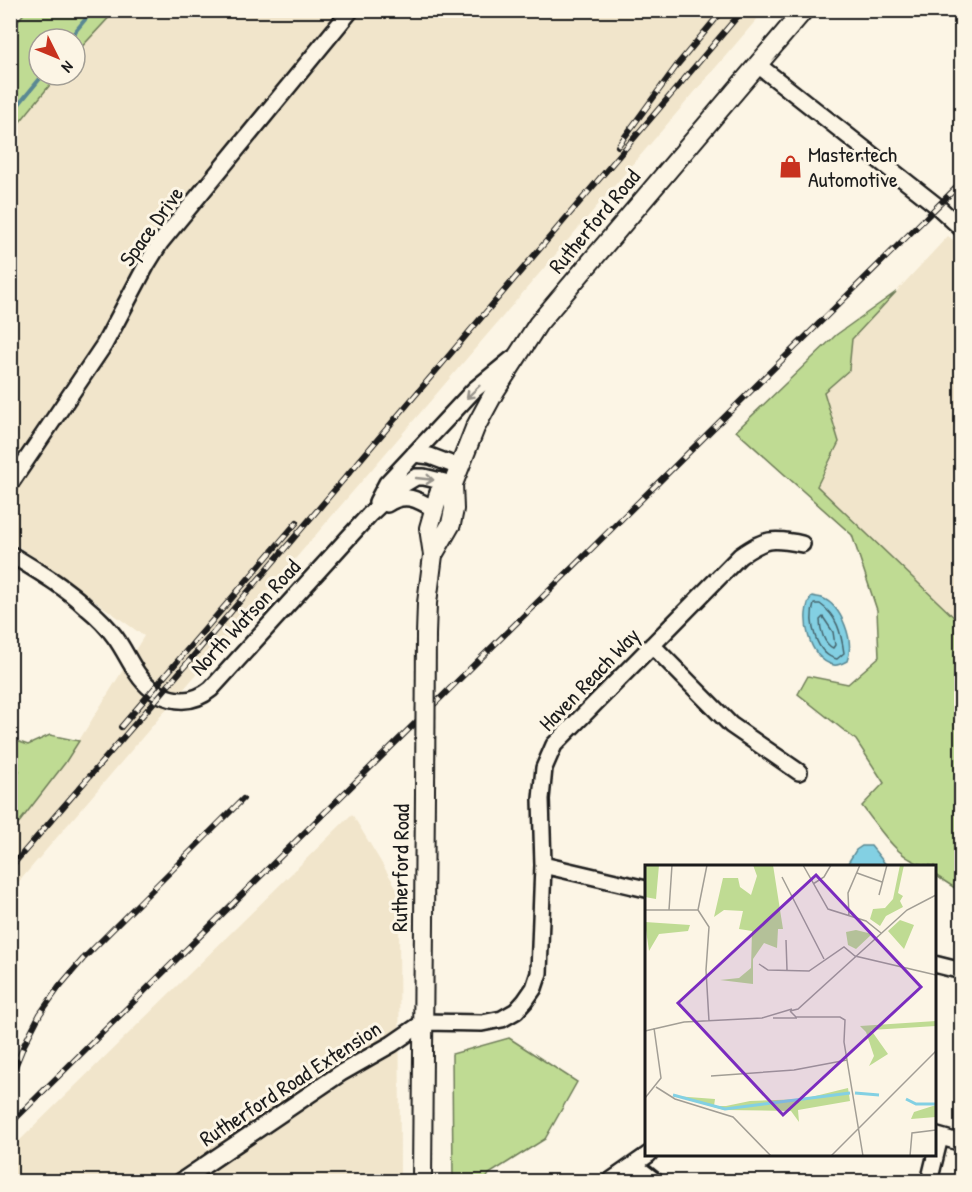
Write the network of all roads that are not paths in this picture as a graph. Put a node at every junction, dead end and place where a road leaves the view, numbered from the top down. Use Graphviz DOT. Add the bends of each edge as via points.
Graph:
graph roads {
  1 [pos="351,10"];
  2 [pos="804,10"];
  3 [pos="758,65"];
  4 [pos="962,229"];
  5 [pos="518,354"];
  6 [pos="414,454"];
  7 [pos="456,476"];
  8 [pos="10,484"];
  9 [pos="434,509"];
  10 [pos="369,515"];
  11 [pos="802,544"];
  12 [pos="10,554"];
  13 [pos="433,555"];
  14 [pos="652,645"];
  15 [pos="799,772"];
  16 [pos="543,865"];
  17 [pos="645,889"];
  18 [pos="936,964"];
  19 [pos="962,971"];
  20 [pos="424,1022"];
  21 [pos="938,1136"];
  22 [pos="962,1143"];
  23 [pos="648,1156"];
  24 [pos="934,1156"];
  25 [pos="634,1165"];
  26 [pos="180,1182"];
  27 [pos="422,1182"];
  28 [pos="609,1182"];
  29 [pos="656,1182"];
  30 [pos="929,1182"];
  1 -- 8 [label="street, Space Drive" via="160,243 104,345"];
  2 -- 3 [label="street, Rutherford Road"];
  3 -- 4 [label="street"];
  3 -- 5 [label="street, Rutherford Road" via="538,324"];
  5 -- 6 [label="street, North Watson Road, one-way" via="474,390"];
  5 -- 7 [label="street, Rutherford Road" via="475,428"];
  6 -- 7 [label="street" via="430,456"];
  6 -- 10 [label="street, North Watson Road" via="387,483"];
  7 -- 9 [label="street, Rutherford Road" via="439,493"];
  10 -- 7 [label="street, North Watson Road, one-way" via="416,477"];
  7 -- 13 [label="street, Rutherford Road" via="451,524"];
  9 -- 10 [label="street, North Watson Road" via="415,497 403,497"];
  9 -- 13 [label="street, Rutherford Road" via="429,528"];
  10 -- 12 [label="street, North Watson Road" via="211,689 187,701 169,699 152,690 114,636 85,605"];
  11 -- 14 [label="street, Haven Reach Way" via="776,539 758,543 740,556"];
  13 -- 20 [label="street, Rutherford Road, bridge" via="426,635"];
  14 -- 15 [label="street" via="731,725"];
  14 -- 16 [label="street, Haven Reach Way" via="554,745 544,768 541,799"];
  16 -- 17 [label="street"];
  16 -- 20 [label="street, Haven Reach Way" via="539,973 525,1000 502,1019 482,1023"];
  18 -- 19 [label="street"];
  20 -- 26 [label="street, Rutherford Road Extension" via="346,1069"];
  20 -- 27 [label="street, Rutherford Road"];
  21 -- 22 [label="street"];
  23 -- 25 [label="street"];
  24 -- 30 [label="street"];
  25 -- 28 [label="street"];
  25 -- 29 [label="street"];
}
